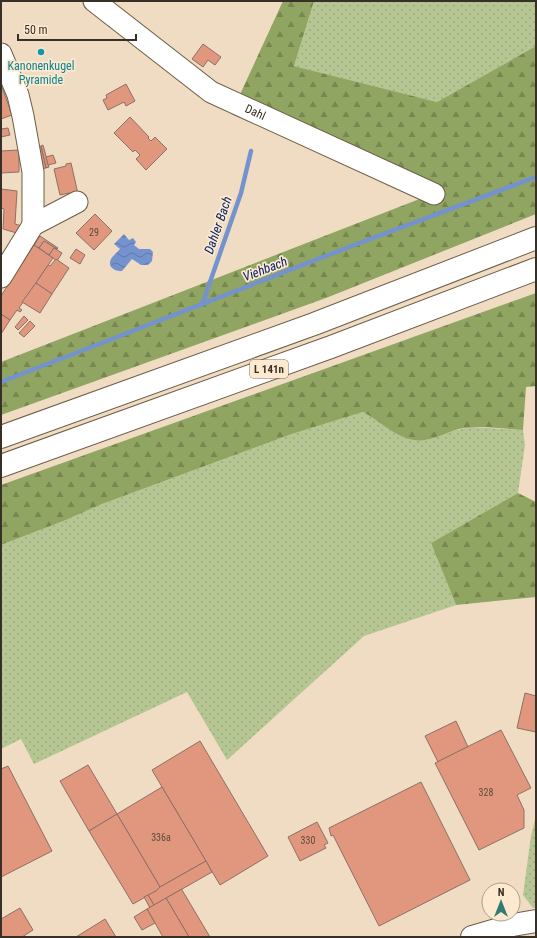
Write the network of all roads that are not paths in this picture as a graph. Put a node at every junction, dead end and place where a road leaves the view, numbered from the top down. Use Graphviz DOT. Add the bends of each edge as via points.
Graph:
graph roads {
  1 [pos="94,1"];
  2 [pos="1,54"];
  3 [pos="434,194"];
  4 [pos="77,202"];
  5 [pos="34,225"];
  6 [pos="522,244"];
  7 [pos="536,269"];
  8 [pos="1,277"];
  9 [pos="1,437"];
  10 [pos="1,466"];
  11 [pos="536,921"];
  12 [pos="472,937"];
  1 -- 3 [label="lane, Dahl" via="211,92"];
  2 -- 5 [label="lane" via="18,95 23,116 33,172"];
  4 -- 5 [label="lane"];
  5 -- 8 [label="lane"];
  6 -- 9 [label="main road, L 141n" via="267,341"];
  7 -- 10 [label="main road, L 141n" via="331,347"];
  11 -- 12 [label="main road"];
}
